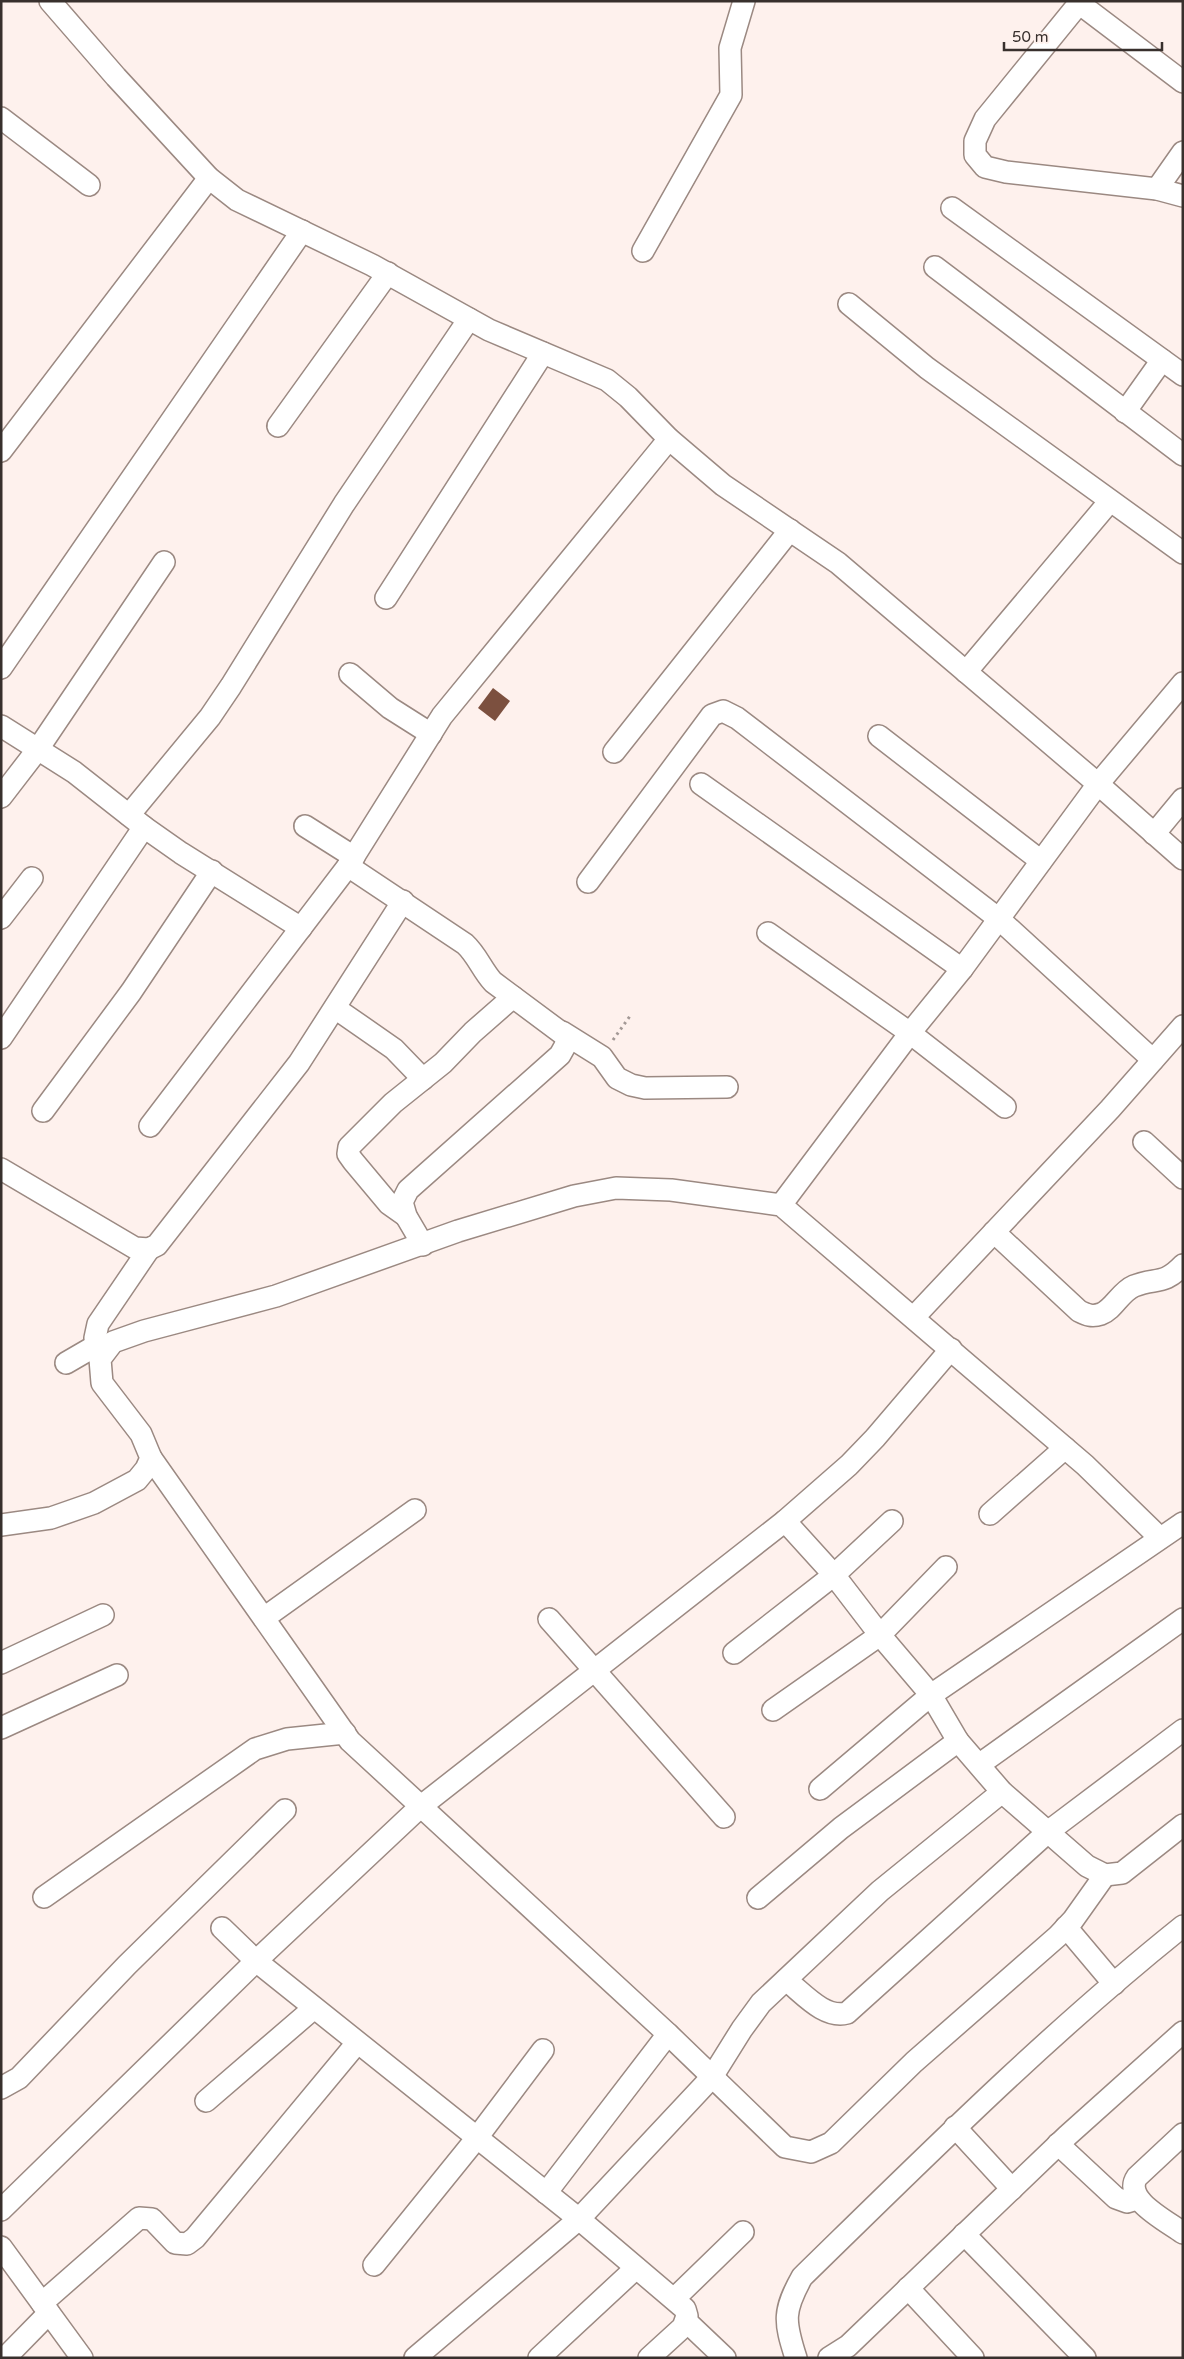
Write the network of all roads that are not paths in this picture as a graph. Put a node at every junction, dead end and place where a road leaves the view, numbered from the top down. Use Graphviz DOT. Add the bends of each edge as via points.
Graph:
graph roads {
  1 [pos="744,1"];
  2 [pos="56,3"];
  3 [pos="1081,3"];
  4 [pos="1183,82"];
  5 [pos="1,118"];
  6 [pos="1183,152"];
  7 [pos="209,178"];
  8 [pos="89,185"];
  9 [pos="1157,189"];
  10 [pos="1183,196"];
  11 [pos="952,208"];
  12 [pos="302,231"];
  13 [pos="643,251"];
  14 [pos="935,268"];
  15 [pos="388,273"];
  16 [pos="849,304"];
  17 [pos="469,319"];
  18 [pos="543,353"];
  19 [pos="1162,360"];
  20 [pos="1183,375"];
  21 [pos="1125,412"];
  22 [pos="278,426"];
  23 [pos="669,439"];
  24 [pos="1,451"];
  25 [pos="1183,455"];
  26 [pos="1110,501"];
  27 [pos="790,530"];
  28 [pos="1183,553"];
  29 [pos="164,562"];
  30 [pos="386,598"];
  31 [pos="1,668"];
  32 [pos="966,672"];
  33 [pos="350,674"];
  34 [pos="1183,683"];
  35 [pos="1,726"];
  36 [pos="431,734"];
  37 [pos="879,736"];
  38 [pos="38,749"];
  39 [pos="614,752"];
  40 [pos="701,784"];
  41 [pos="1098,784"];
  42 [pos="1,797"];
  43 [pos="1183,799"];
  44 [pos="136,821"];
  45 [pos="304,826"];
  46 [pos="1154,834"];
  47 [pos="1183,859"];
  48 [pos="351,861"];
  49 [pos="1041,861"];
  50 [pos="212,871"];
  51 [pos="32,878"];
  52 [pos="588,882"];
  53 [pos="403,901"];
  54 [pos="1,918"];
  55 [pos="998,919"];
  56 [pos="302,928"];
  57 [pos="768,933"];
  58 [pos="962,969"];
  59 [pos="513,996"];
  60 [pos="334,1008"];
  61 [pos="1183,1026"];
  62 [pos="562,1032"];
  63 [pos="910,1033"];
  64 [pos="1,1038"];
  65 [pos="1153,1060"];
  66 [pos="423,1079"];
  67 [pos="727,1087"];
  68 [pos="1005,1107"];
  69 [pos="43,1111"];
  70 [pos="150,1126"];
  71 [pos="1144,1142"];
  72 [pos="1,1169"];
  73 [pos="1183,1178"];
  74 [pos="781,1205"];
  75 [pos="406,1216"];
  76 [pos="994,1232"];
  77 [pos="423,1245"];
  78 [pos="149,1249"];
  79 [pos="1183,1265"];
  80 [pos="914,1316"];
  81 [pos="951,1349"];
  82 [pos="98,1352"];
  83 [pos="66,1363"];
  84 [pos="1065,1448"];
  85 [pos="151,1458"];
  86 [pos="415,1510"];
  87 [pos="990,1514"];
  88 [pos="784,1520"];
  89 [pos="892,1521"];
  90 [pos="1183,1523"];
  91 [pos="1,1525"];
  92 [pos="1160,1538"];
  93 [pos="946,1567"];
  94 [pos="834,1575"];
  95 [pos="103,1615"];
  96 [pos="264,1618"];
  97 [pos="549,1619"];
  98 [pos="1183,1620"];
  99 [pos="880,1635"];
  100 [pos="734,1653"];
  101 [pos="1,1663"];
  102 [pos="595,1671"];
  103 [pos="116,1675"];
  104 [pos="931,1696"];
  105 [pos="773,1710"];
  106 [pos="1,1728"];
  107 [pos="1183,1730"];
  108 [pos="345,1733"];
  109 [pos="958,1741"];
  110 [pos="980,1764"];
  111 [pos="820,1789"];
  112 [pos="1002,1792"];
  113 [pos="420,1807"];
  114 [pos="285,1810"];
  115 [pos="724,1817"];
  116 [pos="1183,1825"];
  117 [pos="1049,1831"];
  118 [pos="1106,1875"];
  119 [pos="44,1898"];
  120 [pos="758,1898"];
  121 [pos="1183,1926"];
  122 [pos="1066,1927"];
  123 [pos="222,1928"];
  124 [pos="256,1961"];
  125 [pos="786,1980"];
  126 [pos="1114,1984"];
  127 [pos="314,2008"];
  128 [pos="1183,2032"];
  129 [pos="668,2034"];
  130 [pos="357,2043"];
  131 [pos="543,2050"];
  132 [pos="712,2078"];
  133 [pos="1,2088"];
  134 [pos="206,2101"];
  135 [pos="955,2127"];
  136 [pos="1183,2134"];
  137 [pos="476,2139"];
  138 [pos="1058,2144"];
  139 [pos="1012,2189"];
  140 [pos="546,2193"];
  141 [pos="1137,2199"];
  142 [pos="1,2210"];
  143 [pos="579,2219"];
  144 [pos="743,2232"];
  145 [pos="1183,2232"];
  146 [pos="964,2234"];
  147 [pos="1,2247"];
  148 [pos="374,2265"];
  149 [pos="636,2268"];
  150 [pos="908,2288"];
  151 [pos="674,2299"];
  152 [pos="46,2308"];
  153 [pos="686,2321"];
  154 [pos="5,2358"];
  155 [pos="82,2358"];
  156 [pos="415,2358"];
  157 [pos="539,2358"];
  158 [pos="649,2358"];
  159 [pos="725,2358"];
  160 [pos="796,2358"];
  161 [pos="829,2358"];
  162 [pos="973,2358"];
  163 [pos="1085,2358"];
  1 -- 13 [label="street" via="730,48 731,95"];
  2 -- 7 [label="street" via="116,77"];
  3 -- 4 [label="street"];
  3 -- 9 [label="street" via="985,119 975,141 975,155 986,167 1006,172"];
  5 -- 8 [label="street"];
  6 -- 9 [label="street"];
  7 -- 12 [label="street" via="237,200"];
  7 -- 24 [label="street"];
  9 -- 10 [label="street"];
  11 -- 19 [label="street"];
  12 -- 15 [label="street"];
  12 -- 31 [label="street"];
  14 -- 21 [label="street"];
  15 -- 17 [label="street"];
  15 -- 22 [label="street"];
  16 -- 26 [label="street" via="927,368"];
  17 -- 18 [label="street"];
  17 -- 44 [label="street" via="344,504 231,686"];
  18 -- 23 [label="street" via="607,380"];
  18 -- 30 [label="street"];
  19 -- 20 [label="street"];
  19 -- 21 [label="street"];
  21 -- 25 [label="street"];
  23 -- 27 [label="street" via="723,485"];
  23 -- 36 [label="street" via="489,657"];
  26 -- 28 [label="street"];
  26 -- 32 [label="street"];
  27 -- 32 [label="street" via="838,563"];
  27 -- 39 [label="street"];
  29 -- 38 [label="street"];
  32 -- 41 [label="street"];
  33 -- 36 [label="street" via="390,708"];
  34 -- 41 [label="street"];
  35 -- 38 [label="street"];
  36 -- 48 [label="street"];
  37 -- 49 [label="street"];
  38 -- 42 [label="street"];
  38 -- 44 [label="street" via="74,772"];
  40 -- 58 [label="street"];
  41 -- 46 [label="street"];
  41 -- 49 [label="street"];
  43 -- 46 [label="street"];
  44 -- 50 [label="street"];
  44 -- 64 [label="street"];
  45 -- 48 [label="street"];
  46 -- 47 [label="street"];
  48 -- 53 [label="street"];
  48 -- 56 [label="street"];
  49 -- 55 [label="street"];
  50 -- 56 [label="street"];
  50 -- 69 [label="street" via="131,992"];
  51 -- 54 [label="street"];
  52 -- 55 [label="street" via="712,715 723,711"];
  53 -- 59 [label="street" via="465,944 474,953 484,973"];
  53 -- 60 [label="street"];
  55 -- 58 [label="street"];
  55 -- 65 [label="street"];
  56 -- 70 [label="street"];
  57 -- 63 [label="street"];
  58 -- 63 [label="street"];
  59 -- 62 [label="street"];
  59 -- 66 [label="street"];
  60 -- 66 [label="street" via="394,1049"];
  60 -- 78 [label="street" via="293,1071 157,1245"];
  61 -- 65 [label="street"];
  62 -- 67 [label="street" via="602,1057 617,1078 631,1085 645,1088"];
  62 -- 75 [label="street" via="567,1037 560,1055 408,1190 402,1202"];
  63 -- 68 [label="street"];
  63 -- 74 [label="street"];
  65 -- 76 [label="street"];
  66 -- 75 [label="street" via="394,1103 348,1150 389,1204"];
  71 -- 73 [label="street"];
  72 -- 78 [label="street" via="135,1248"];
  74 -- 77 [label="street" via="671,1190 616,1188 574,1196"];
  74 -- 80 [label="street"];
  75 -- 77 [label="street"];
  76 -- 79 [label="street" via="1078,1311 1091,1316 1103,1313 1134,1286 1164,1280"];
  76 -- 80 [label="street"];
  77 -- 82 [label="street" via="276,1296 136,1334 113,1342"];
  78 -- 82 [label="street" via="98,1324 95,1338"];
  80 -- 81 [label="street"];
  81 -- 84 [label="street"];
  81 -- 88 [label="street" via="875,1438"];
  82 -- 83 [label="street"];
  82 -- 85 [label="street" via="102,1383 141,1434"];
  84 -- 87 [label="street"];
  84 -- 92 [label="street" via="1122,1498"];
  85 -- 91 [label="street" via="137,1480 94,1503 51,1518"];
  85 -- 96 [label="street"];
  86 -- 96 [label="street"];
  88 -- 94 [label="street"];
  88 -- 102 [label="street"];
  89 -- 94 [label="street"];
  90 -- 92 [label="street"];
  92 -- 104 [label="street"];
  93 -- 99 [label="street"];
  94 -- 99 [label="street"];
  94 -- 100 [label="street"];
  95 -- 101 [label="street"];
  96 -- 108 [label="street"];
  97 -- 102 [label="street"];
  98 -- 110 [label="street"];
  99 -- 104 [label="street"];
  99 -- 105 [label="street"];
  102 -- 113 [label="street"];
  102 -- 115 [label="street"];
  103 -- 106 [label="street"];
  104 -- 109 [label="street"];
  104 -- 111 [label="street"];
  107 -- 117 [label="street"];
  108 -- 113 [label="street"];
  108 -- 119 [label="street" via="287,1739 255,1749"];
  109 -- 110 [label="street"];
  109 -- 120 [label="street" via="841,1828"];
  110 -- 112 [label="street"];
  112 -- 117 [label="street"];
  112 -- 125 [label="street" via="880,1891"];
  113 -- 124 [label="street"];
  113 -- 129 [label="street"];
  114 -- 133 [label="street" via="127,1965 19,2078"];
  116 -- 118 [label="street" via="1122,1873"];
  117 -- 118 [label="street" via="1087,1866"];
  117 -- 125 [label="street" via="848,2013 828,2012"];
  118 -- 122 [label="street"];
  121 -- 126 [label="street"];
  122 -- 126 [label="street"];
  122 -- 132 [label="street" via="914,2062 831,2144 811,2152 786,2146"];
  123 -- 124 [label="street"];
  124 -- 127 [label="street"];
  124 -- 142 [label="street"];
  125 -- 132 [label="street" via="761,2004 742,2029"];
  126 -- 135 [label="street"];
  127 -- 130 [label="street"];
  127 -- 134 [label="street"];
  128 -- 138 [label="street"];
  129 -- 132 [label="street"];
  129 -- 140 [label="street"];
  130 -- 137 [label="street"];
  130 -- 152 [label="street" via="195,2238 187,2244 175,2242 152,2218 139,2218"];
  131 -- 137 [label="street"];
  132 -- 143 [label="street"];
  135 -- 139 [label="street"];
  135 -- 160 [label="street" via="802,2277 786,2314"];
  136 -- 141 [label="street" via="1133,2182"];
  137 -- 140 [label="street"];
  137 -- 148 [label="street"];
  138 -- 139 [label="street"];
  138 -- 141 [label="street" via="1116,2198 1127,2202"];
  139 -- 146 [label="street"];
  140 -- 143 [label="street"];
  141 -- 145 [label="street"];
  143 -- 149 [label="street"];
  143 -- 156 [label="street"];
  144 -- 151 [label="street"];
  146 -- 150 [label="street"];
  146 -- 163 [label="street"];
  147 -- 152 [label="street"];
  149 -- 151 [label="street"];
  149 -- 157 [label="street"];
  150 -- 161 [label="street" via="848,2346"];
  150 -- 162 [label="street"];
  151 -- 153 [label="street" via="685,2309"];
  152 -- 154 [label="street"];
  152 -- 155 [label="street"];
  153 -- 158 [label="street"];
  153 -- 159 [label="street"];
}
